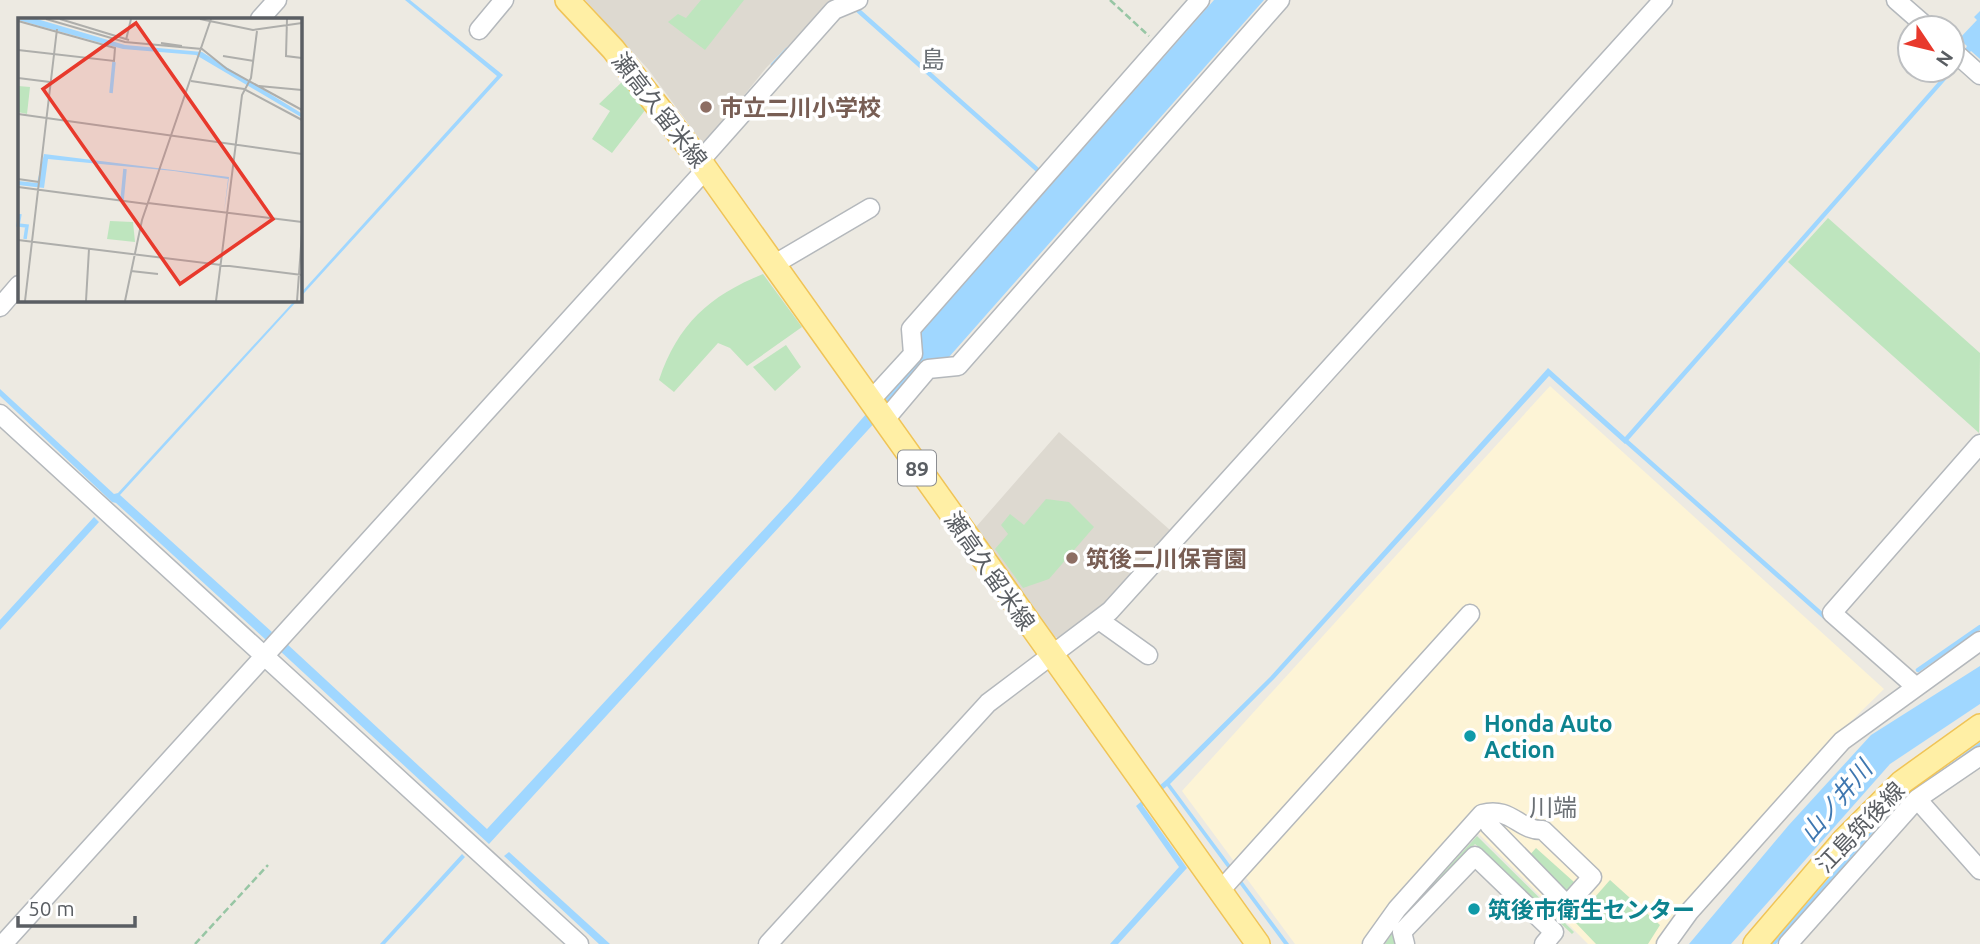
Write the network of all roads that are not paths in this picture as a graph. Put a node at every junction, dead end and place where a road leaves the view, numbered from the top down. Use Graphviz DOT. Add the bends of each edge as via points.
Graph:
graph roads {
  1 [pos="277,0"];
  2 [pos="567,0"];
  3 [pos="858,0"];
  4 [pos="1200,0"];
  5 [pos="1280,0"];
  6 [pos="1663,0"];
  7 [pos="1896,0"];
  8 [pos="493,4"];
  9 [pos="1912,14"];
  10 [pos="261,18"];
  11 [pos="479,30"];
  12 [pos="1966,62"];
  13 [pos="1980,75"];
  14 [pos="703,165"];
  15 [pos="870,208"];
  16 [pos="774,265"];
  17 [pos="18,286"];
  18 [pos="0,307"];
  19 [pos="870,401"];
  20 [pos="0,414"];
  21 [pos="884,421"];
  22 [pos="1980,444"];
  23 [pos="1470,614"];
  24 [pos="1099,620"];
  25 [pos="1980,641"];
  26 [pos="264,654"];
  27 [pos="1148,655"];
  28 [pos="1052,658"];
  29 [pos="1915,686"];
  30 [pos="1980,726"];
  31 [pos="1980,756"];
  32 [pos="1917,799"];
  33 [pos="1489,825"];
  34 [pos="1980,870"];
  35 [pos="1229,880"];
  36 [pos="2,944"];
  37 [pos="579,944"];
  38 [pos="768,944"];
  39 [pos="1258,944"];
  40 [pos="1372,944"];
  41 [pos="1405,944"];
  42 [pos="1544,944"];
  43 [pos="1666,944"];
  44 [pos="1755,944"];
  45 [pos="1788,944"];
  1 -- 10 [label="street"];
  2 -- 14 [label="main road, 瀬高久留米線 / 89" via="613,49"];
  3 -- 14 [label="street" via="834,10 769,79"];
  4 -- 19 [label="street" via="911,329 913,354"];
  5 -- 21 [label="street" via="958,366 928,369"];
  6 -- 24 [label="street"];
  7 -- 9 [label="street"];
  8 -- 11 [label="street"];
  12 -- 13 [label="street"];
  14 -- 16 [label="main road, 瀬高久留米線 / 89"];
  14 -- 26 [label="street"];
  15 -- 16 [label="street"];
  16 -- 19 [label="main road, 瀬高久留米線 / 89"];
  17 -- 18 [label="street"];
  19 -- 21 [label="main road, 瀬高久留米線 / 89"];
  20 -- 26 [label="street"];
  21 -- 28 [label="main road, 瀬高久留米線 / 89"];
  22 -- 29 [label="street" via="1832,612"];
  23 -- 35 [label="street"];
  24 -- 27 [label="street"];
  24 -- 28 [label="street"];
  25 -- 29 [label="street"];
  26 -- 36 [label="street"];
  26 -- 37 [label="street"];
  28 -- 35 [label="main road, 瀬高久留米線 / 89"];
  28 -- 38 [label="street" via="988,703"];
  29 -- 43 [label="street" via="1842,741 1689,912"];
  30 -- 44 [label="main road, 江島筑後線" via="1902,782 1843,840"];
  31 -- 32 [label="street"];
  32 -- 34 [label="street"];
  32 -- 45 [label="street"];
  33 -- 40 [label="street" via="1567,905 1592,877 1543,830 1534,830 1499,811 1482,814 1397,909"];
  35 -- 39 [label="main road, 瀬高久留米線 / 89"];
  41 -- 42 [label="street" via="1402,932 1475,856 1554,932"];
}
